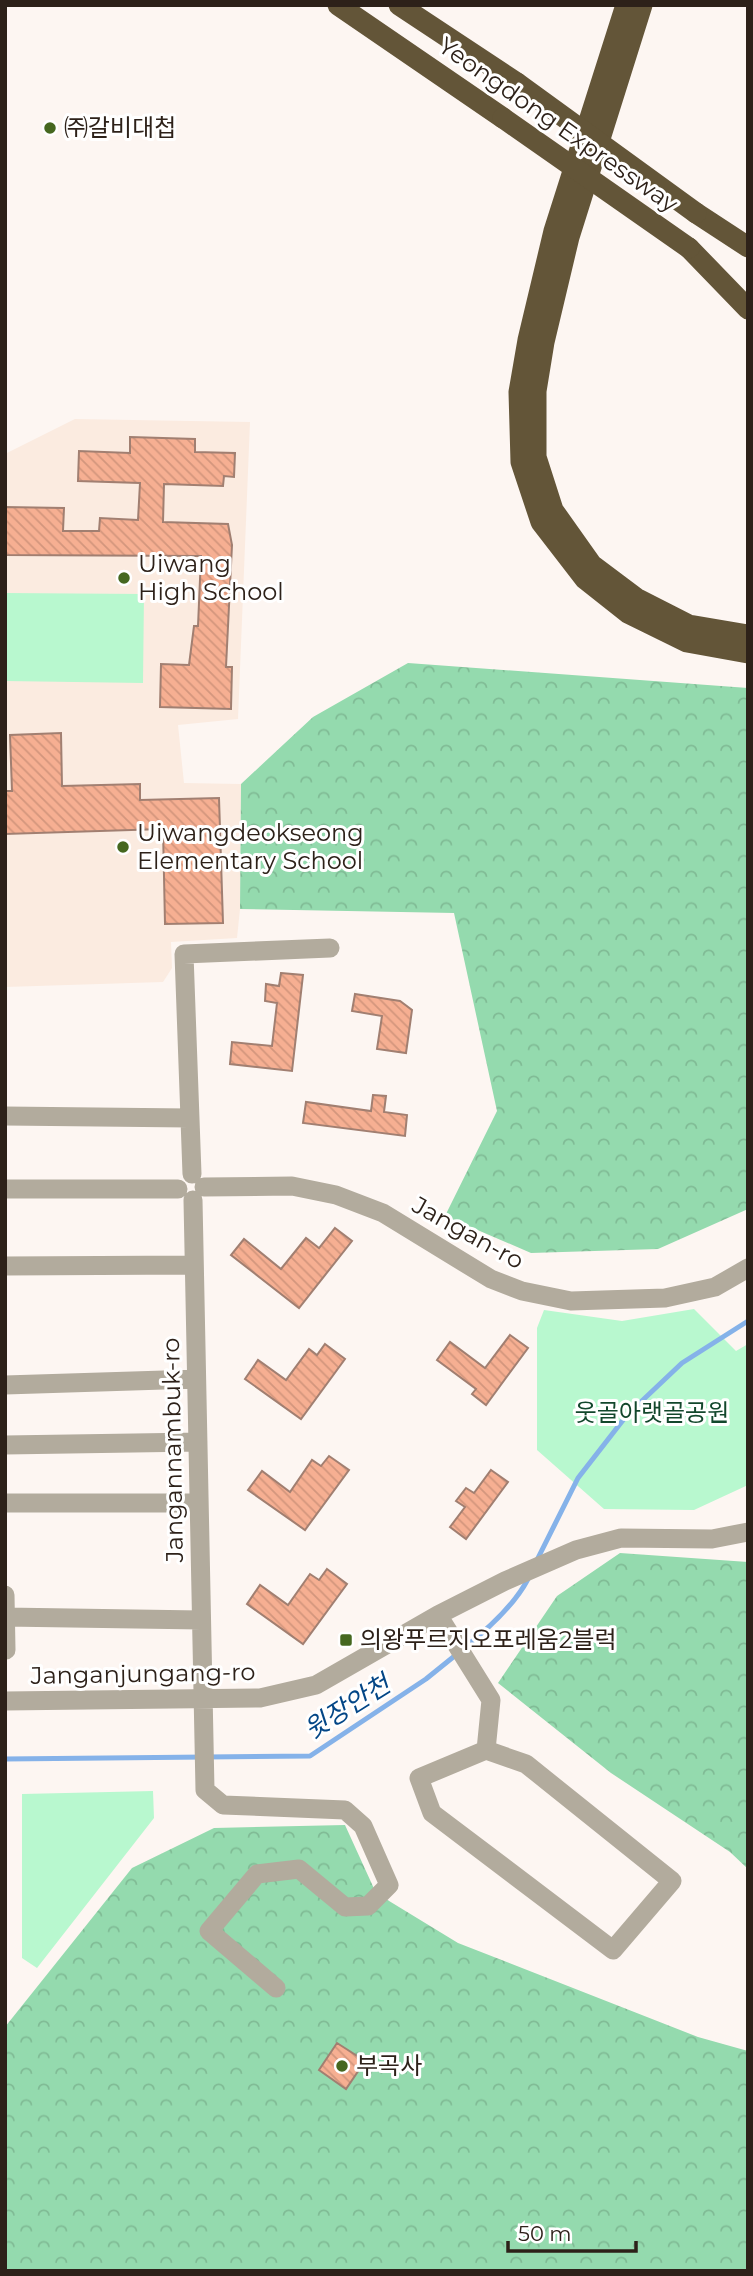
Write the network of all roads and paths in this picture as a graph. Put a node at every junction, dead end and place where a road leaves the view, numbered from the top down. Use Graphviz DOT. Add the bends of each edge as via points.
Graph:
graph roads {
  1 [pos="338,5"];
  2 [pos="399,5"];
  3 [pos="626,5"];
  4 [pos="642,5"];
  5 [pos="748,247"];
  6 [pos="689,248"];
  7 [pos="748,287"];
  8 [pos="748,309"];
  9 [pos="748,635"];
  10 [pos="748,653"];
  11 [pos="330,947"];
  12 [pos="5,1116"];
  13 [pos="189,1118"];
  14 [pos="192,1188"];
  15 [pos="5,1189"];
  16 [pos="194,1265"];
  17 [pos="5,1266"];
  18 [pos="748,1268"];
  19 [pos="196,1379"];
  20 [pos="5,1385"];
  21 [pos="198,1442"];
  22 [pos="5,1445"];
  23 [pos="5,1503"];
  24 [pos="199,1503"];
  25 [pos="748,1532"];
  26 [pos="5,1595"];
  27 [pos="438,1615"];
  28 [pos="5,1617"];
  29 [pos="201,1620"];
  30 [pos="6,1650"];
  31 [pos="202,1698"];
  32 [pos="5,1701"];
  33 [pos="486,1750"];
  34 [pos="275,1988"];
  1 -- 6 [label="highway, Yeongdong Expressway, bridge"];
  2 -- 5 [label="highway, Yeongdong Expressway, bridge"];
  3 -- 10 [label="highway" via="554,231 528,340 519,392 521,462 541,522 585,579 628,613 687,642"];
  4 -- 9 [label="highway" via="569,237 544,342 536,391 536,457 553,510 592,565 636,598 689,625"];
  6 -- 7 [label="highway, Yeongdong Expressway"];
  6 -- 8 [label="highway"];
  11 -- 13 [label="street, Jangannambuk-ro" via="184,954"];
  12 -- 13 [label="street"];
  13 -- 14 [label="street, Jangannambuk-ro"];
  14 -- 15 [label="street, Jangan-ro"];
  14 -- 16 [label="street, Jangannambuk-ro"];
  14 -- 18 [label="street, Jangan-ro" via="292,1186 336,1195 383,1213 491,1279 522,1292 571,1301 665,1298 715,1287"];
  16 -- 17 [label="street"];
  16 -- 19 [label="street, Jangannambuk-ro"];
  19 -- 20 [label="street"];
  19 -- 21 [label="street, Jangannambuk-ro"];
  21 -- 22 [label="street"];
  21 -- 24 [label="street, Jangannambuk-ro"];
  23 -- 24 [label="street"];
  24 -- 29 [label="street, Jangannambuk-ro"];
  25 -- 27 [label="street, Janganjungang-ro" via="712,1539 621,1538 576,1550"];
  26 -- 28 [label="street"];
  27 -- 31 [label="street, Janganjungang-ro" via="316,1685 260,1699"];
  27 -- 33 [label="street" via="491,1700"];
  28 -- 29 [label="street"];
  28 -- 30 [label="street"];
  29 -- 31 [label="street, Jangannambuk-ro"];
  31 -- 32 [label="street, Janganjungang-ro"];
  31 -- 34 [label="street, Jangannambuk-ro" via="205,1790 223,1805 345,1810 363,1826 388,1885 369,1906 345,1907 299,1869 257,1874 209,1931"];
  33 -- 33 [label="street" via="419,1778 432,1813 613,1950 672,1881 526,1764"];
}
